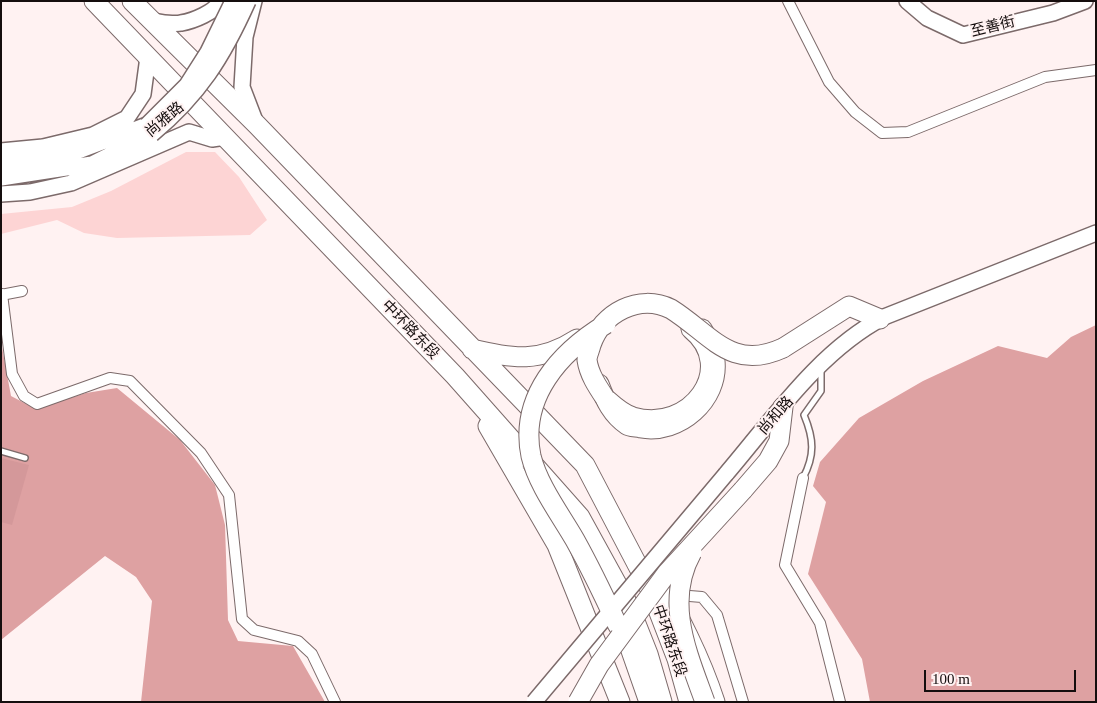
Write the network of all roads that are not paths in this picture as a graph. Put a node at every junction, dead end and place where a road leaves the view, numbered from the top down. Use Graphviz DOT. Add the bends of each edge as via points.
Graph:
graph roads {
  1 [pos="94,1"];
  2 [pos="132,1"];
  3 [pos="220,1"];
  4 [pos="233,1"];
  5 [pos="248,1"];
  6 [pos="254,1"];
  7 [pos="788,1"];
  8 [pos="907,1"];
  9 [pos="1085,1"];
  10 [pos="152,21"];
  11 [pos="148,57"];
  12 [pos="1096,70"];
  13 [pos="257,125"];
  14 [pos="149,129"];
  15 [pos="225,137"];
  16 [pos="1,151"];
  17 [pos="1,164"];
  18 [pos="1,178"];
  19 [pos="1,194"];
  20 [pos="1096,233"];
  21 [pos="22,291"];
  22 [pos="1,294"];
  23 [pos="880,319"];
  24 [pos="606,324"];
  25 [pos="472,349"];
  26 [pos="821,366"];
  27 [pos="467,390"];
  28 [pos="783,407"];
  29 [pos="1,451"];
  30 [pos="25,458"];
  31 [pos="585,465"];
  32 [pos="803,478"];
  33 [pos="699,538"];
  34 [pos="669,598"];
  35 [pos="648,654"];
  36 [pos="335,702"];
  37 [pos="534,702"];
  38 [pos="578,702"];
  39 [pos="620,702"];
  40 [pos="649,702"];
  41 [pos="656,702"];
  42 [pos="662,702"];
  43 [pos="688,702"];
  44 [pos="705,702"];
  45 [pos="715,702"];
  46 [pos="743,702"];
  47 [pos="840,702"];
  1 -- 11 [label="highway, 中环路东段"];
  2 -- 10 [label="highway, 中环路东段"];
  3 -- 10 [label="main road" via="204,15 181,24"];
  4 -- 14 [label="main road, 尚雅路, bridge" via="208,52 187,85"];
  5 -- 14 [label="main road, 尚雅路, bridge" via="221,57 199,89 172,117"];
  6 -- 13 [label="main road" via="245,37 242,87"];
  7 -- 12 [label="street" via="829,82 855,112 882,133 908,132 1045,77"];
  8 -- 9 [label="main road, 至善街" via="927,18 963,35 1053,13"];
  10 -- 13 [label="highway, 中环路东段"];
  11 -- 15 [label="highway, 中环路东段"];
  11 -- 16 [label="main road" via="143,94 127,118 93,135 43,148"];
  13 -- 25 [label="highway, 中环路东段"];
  14 -- 17 [label="main road, 尚雅路" via="73,153"];
  14 -- 18 [label="main road, 尚雅路" via="92,164"];
  15 -- 19 [label="main road" via="212,139 189,132 71,183 30,192"];
  15 -- 27 [label="highway, 中环路东段"];
  20 -- 23 [label="main road, 尚和路"];
  21 -- 22 [label="street"];
  22 -- 36 [label="street" via="12,374 24,396 37,404 110,378 130,381 201,453 229,495 242,619 254,630 298,640 312,654"];
  23 -- 24 [label="highway, bridge" via="849,306 783,348 767,355 744,357 726,350 661,304 643,302 625,309 604,321 594,338 587,358 593,380 605,398 620,410 634,417 661,420 683,412 701,397 709,377 710,356 705,341 664,311 628,312"];
  23 -- 26 [label="main road, 尚和路" via="860,330"];
  24 -- 25 [label="highway, bridge" via="597,342 595,367 598,383 608,407 628,426 651,430 670,427 697,409 711,389 716,362 712,347 698,322 667,302 643,299 622,305 559,351 514,358"];
  24 -- 40 [label="highway, bridge" via="582,338 556,364 538,389 529,427 532,456 542,481 628,642"];
  25 -- 31 [label="highway, 中环路东段"];
  26 -- 28 [label="main road, 尚和路"];
  26 -- 32 [label="lane" via="820,391 804,415 813,448 811,462"];
  27 -- 35 [label="highway, 中环路东段" via="580,517 629,606"];
  27 -- 39 [label="highway" via="557,545"];
  28 -- 33 [label="highway, bridge" via="779,441 768,461"];
  28 -- 37 [label="main road, 尚和路, bridge"];
  29 -- 30 [label="lane"];
  31 -- 34 [label="highway" via="623,518"];
  31 -- 43 [label="highway, 中环路东段" via="650,589 677,659"];
  32 -- 47 [label="street" via="785,565 820,622"];
  33 -- 38 [label="highway, bridge" via="661,580 599,665"];
  33 -- 44 [label="highway, bridge" via="687,560 677,604 684,640"];
  34 -- 45 [label="highway" via="705,672"];
  34 -- 46 [label="street" via="674,595 702,597 717,615"];
  35 -- 41 [label="highway"];
  35 -- 42 [label="highway, 中环路东段"];
}
